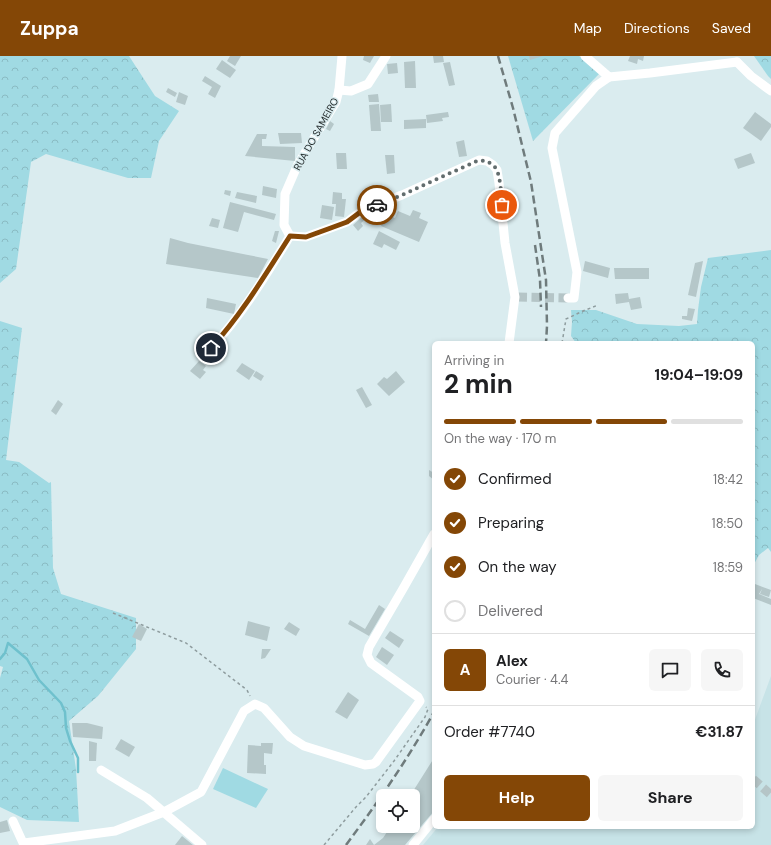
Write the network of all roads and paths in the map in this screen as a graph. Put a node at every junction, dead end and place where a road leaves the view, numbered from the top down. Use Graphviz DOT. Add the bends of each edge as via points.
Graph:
graph roads {
  1 [pos="342,56"];
  2 [pos="386,56"];
  3 [pos="585,56"];
  4 [pos="738,59"];
  5 [pos="609,77"];
  6 [pos="339,90"];
  7 [pos="771,91"];
  8 [pos="290,236"];
  9 [pos="571,298"];
  10 [pos="598,305"];
  11 [pos="509,341"];
  12 [pos="562,341"];
  13 [pos="211,348"];
  14 [pos="432,538"];
  15 [pos="113,613"];
  16 [pos="255,704"];
  17 [pos="428,709"];
  18 [pos="101,770"];
  19 [pos="164,812"];
  20 [pos="13,821"];
  21 [pos="432,821"];
  22 [pos="24,844"];
  23 [pos="202,845"];
  24 [pos="324,845"];
  25 [pos="413,845"];
  1 -- 6 [label="street, RUA DO SAMEIRO"];
  2 -- 6 [label="street" via="368,84 351,91"];
  3 -- 5 [label="street"];
  4 -- 5 [label="street"];
  4 -- 7 [label="street" via="752,76"];
  5 -- 9 [label="street" via="596,86 555,133 552,148 577,272"];
  6 -- 8 [label="street, RUA DO SAMEIRO" via="336,102 298,164 286,194 284,225"];
  8 -- 11 [label="street" via="306,237 347,222 363,210 479,160 487,161 497,170 505,243 517,297"];
  8 -- 13 [label="street" via="250,298"];
  10 -- 12 [label="path" via="566,319"];
  14 -- 16 [label="street" via="369,647 367,655 371,663 418,697 420,702 376,762 365,765 304,746 290,737 264,708"];
  15 -- 16 [label="path" via="186,643 247,690"];
  16 -- 19 [label="street" via="244,711 200,792"];
  17 -- 24 [label="path" via="394,761"];
  18 -- 19 [label="street" via="147,798"];
  19 -- 22 [label="street" via="115,831"];
  19 -- 23 [label="street"];
  20 -- 22 [label="street"];
  21 -- 25 [label="street"];
}
